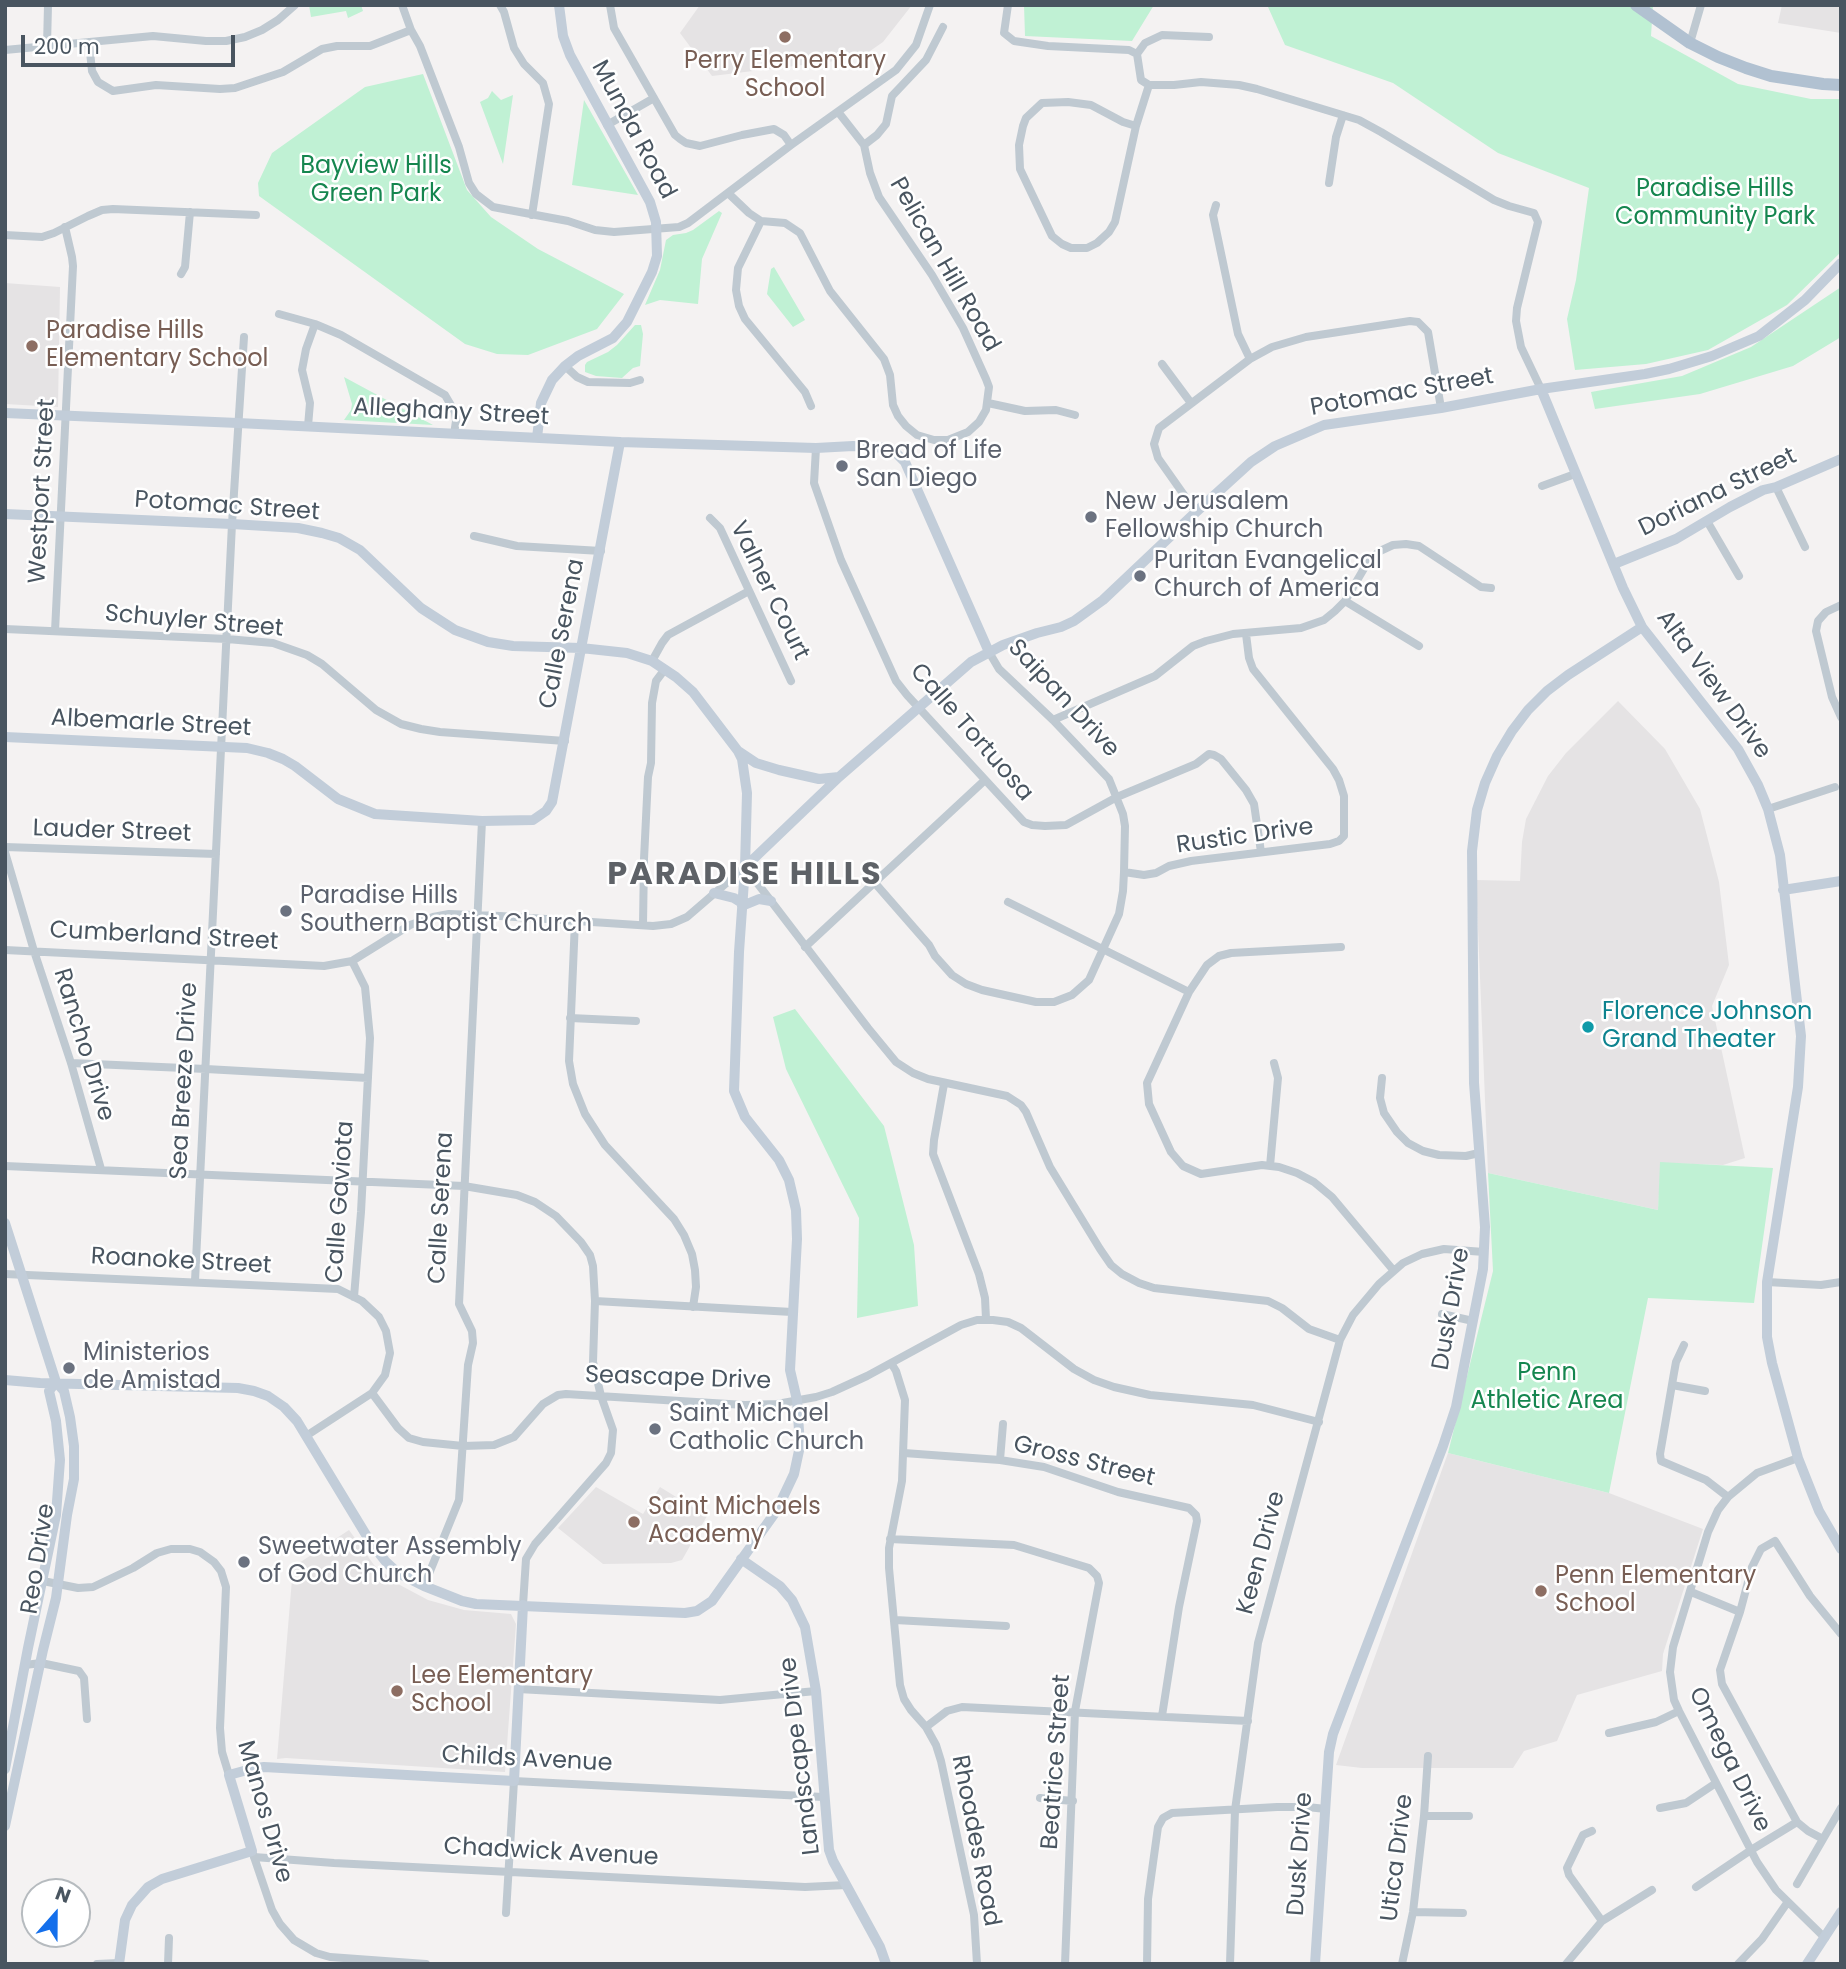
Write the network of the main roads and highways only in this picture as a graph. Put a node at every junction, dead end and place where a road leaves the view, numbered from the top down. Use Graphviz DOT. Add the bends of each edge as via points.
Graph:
graph roads {
  1 [pos="1636,5"];
  2 [pos="1841,85"];
  1 -- 2 [label="main road" via="1718,57 1771,76"];
}
